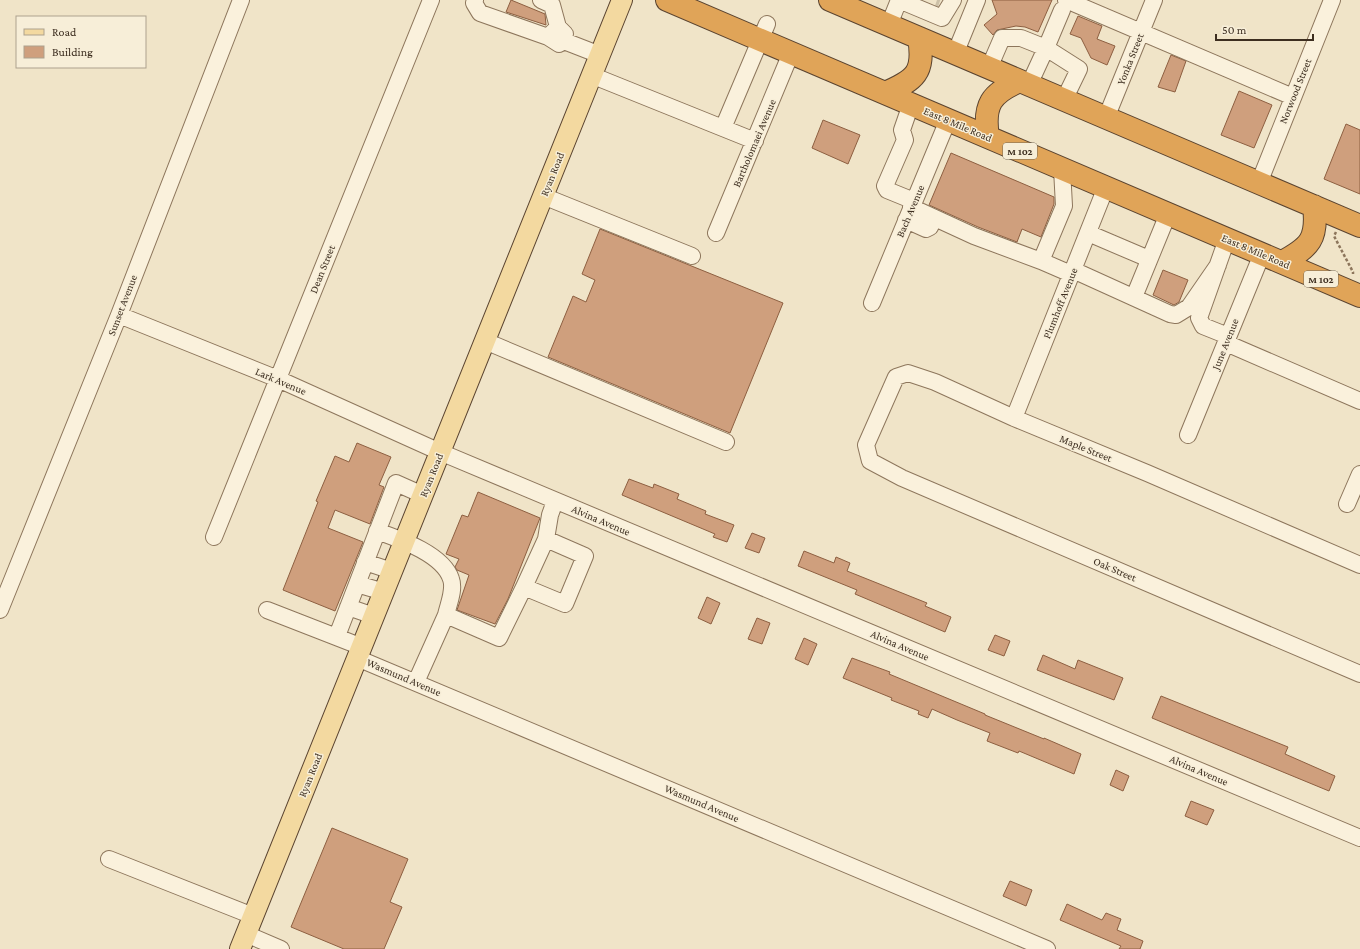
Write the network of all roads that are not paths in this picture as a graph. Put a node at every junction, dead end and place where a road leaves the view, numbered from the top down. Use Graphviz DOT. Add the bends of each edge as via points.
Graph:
graph roads {
  1 [pos="241,0"];
  2 [pos="431,0"];
  3 [pos="475,0"];
  4 [pos="622,0"];
  5 [pos="666,0"];
  6 [pos="830,0"];
  7 [pos="899,0"];
  8 [pos="1154,0"];
  9 [pos="1332,0"];
  10 [pos="549,2"];
  11 [pos="948,2"];
  12 [pos="1064,5"];
  13 [pos="974,7"];
  14 [pos="889,25"];
  15 [pos="763,32"];
  16 [pos="1141,32"];
  17 [pos="557,35"];
  18 [pos="919,38"];
  19 [pos="1046,48"];
  20 [pos="791,53"];
  21 [pos="955,54"];
  22 [pos="600,55"];
  23 [pos="989,68"];
  24 [pos="591,74"];
  25 [pos="1025,83"];
  26 [pos="885,93"];
  27 [pos="1293,97"];
  28 [pos="1064,100"];
  29 [pos="911,104"];
  30 [pos="1106,118"];
  31 [pos="948,120"];
  32 [pos="723,128"];
  33 [pos="988,137"];
  34 [pos="755,141"];
  35 [pos="1062,169"];
  36 [pos="1258,183"];
  37 [pos="1106,187"];
  38 [pos="543,196"];
  39 [pos="1314,206"];
  40 [pos="910,210"];
  41 [pos="1168,214"];
  42 [pos="1360,226"];
  43 [pos="1088,232"];
  44 [pos="716,233"];
  45 [pos="1228,239"];
  46 [pos="1262,254"];
  47 [pos="692,256"];
  48 [pos="1149,259"];
  49 [pos="1041,261"];
  50 [pos="1282,262"];
  51 [pos="1218,265"];
  52 [pos="1072,272"];
  53 [pos="1356,286"];
  54 [pos="1134,297"];
  55 [pos="872,303"];
  56 [pos="119,315"];
  57 [pos="1227,340"];
  58 [pos="484,341"];
  59 [pos="278,379"];
  60 [pos="1360,401"];
  61 [pos="1014,418"];
  62 [pos="1188,435"];
  63 [pos="726,442"];
  64 [pos="440,452"];
  65 [pos="870,461"];
  66 [pos="1360,474"];
  67 [pos="423,495"];
  68 [pos="555,501"];
  69 [pos="1347,504"];
  70 [pos="377,531"];
  71 [pos="214,537"];
  72 [pos="546,539"];
  73 [pos="404,542"];
  74 [pos="365,562"];
  75 [pos="1360,565"];
  76 [pos="392,571"];
  77 [pos="357,584"];
  78 [pos="524,587"];
  79 [pos="384,592"];
  80 [pos="348,607"];
  81 [pos="0,610"];
  82 [pos="267,610"];
  83 [pos="374,616"];
  84 [pos="446,616"];
  85 [pos="337,636"];
  86 [pos="360,652"];
  87 [pos="1360,674"];
  88 [pos="416,682"];
  89 [pos="1360,838"];
  90 [pos="109,858"];
  91 [pos="246,933"];
  92 [pos="281,949"];
  93 [pos="1047,949"];
  1 -- 56 [label="street, Sunset Avenue"];
  2 -- 59 [label="street, Dean Street"];
  3 -- 17 [label="street" via="474,3 480,13"];
  4 -- 22 [label="main road, Ryan Road"];
  5 -- 15 [label="highway, East 8 Mile Road / M 102"];
  6 -- 14 [label="highway"];
  7 -- 11 [label="street" via="942,18"];
  7 -- 14 [label="street"];
  8 -- 16 [label="street, Yonka Street"];
  9 -- 27 [label="street, Norwood Street"];
  10 -- 17 [label="street"];
  11 -- 13 [label="street"];
  12 -- 16 [label="street"];
  12 -- 19 [label="street"];
  13 -- 21 [label="street"];
  14 -- 18 [label="highway"];
  15 -- 20 [label="highway, East 8 Mile Road / M 102"];
  15 -- 32 [label="street"];
  16 -- 27 [label="street"];
  16 -- 30 [label="street, Yonka Street"];
  17 -- 22 [label="street"];
  18 -- 21 [label="highway"];
  18 -- 26 [label="highway" via="921,61 916,75 911,81"];
  19 -- 23 [label="street" via="1021,38 1002,38"];
  19 -- 25 [label="street"];
  19 -- 28 [label="street" via="1080,69"];
  20 -- 26 [label="highway, East 8 Mile Road / M 102"];
  20 -- 34 [label="street, Bartholomaei Avenue"];
  21 -- 23 [label="highway"];
  22 -- 24 [label="main road, Ryan Road"];
  23 -- 25 [label="highway"];
  24 -- 32 [label="street"];
  24 -- 38 [label="main road, Ryan Road"];
  25 -- 28 [label="highway"];
  25 -- 33 [label="highway" via="1006,87 992,100 986,114"];
  26 -- 29 [label="highway, East 8 Mile Road / M 102"];
  27 -- 36 [label="street, Norwood Street"];
  28 -- 30 [label="highway"];
  29 -- 31 [label="highway, East 8 Mile Road / M 102"];
  29 -- 40 [label="street" via="902,130 905,140 885,186"];
  30 -- 36 [label="highway"];
  31 -- 33 [label="highway, East 8 Mile Road / M 102"];
  31 -- 40 [label="street, Bach Avenue"];
  32 -- 34 [label="street"];
  33 -- 35 [label="highway, East 8 Mile Road / M 102"];
  34 -- 44 [label="street, Bartholomaei Avenue"];
  35 -- 37 [label="highway, East 8 Mile Road / M 102"];
  35 -- 49 [label="street" via="1064,206"];
  36 -- 39 [label="highway"];
  37 -- 41 [label="highway, East 8 Mile Road / M 102"];
  37 -- 43 [label="street, Plumhoff Avenue"];
  38 -- 47 [label="street"];
  38 -- 58 [label="main road, Ryan Road"];
  39 -- 42 [label="highway"];
  39 -- 50 [label="highway" via="1315,231 1312,240 1299,253"];
  40 -- 49 [label="street"];
  40 -- 55 [label="street, Bach Avenue"];
  41 -- 45 [label="highway, East 8 Mile Road / M 102"];
  41 -- 48 [label="street"];
  43 -- 48 [label="street"];
  43 -- 52 [label="street, Plumhoff Avenue"];
  45 -- 46 [label="highway, East 8 Mile Road / M 102"];
  45 -- 51 [label="street"];
  46 -- 50 [label="highway, East 8 Mile Road / M 102"];
  46 -- 57 [label="street, June Avenue"];
  48 -- 54 [label="street"];
  49 -- 52 [label="street"];
  50 -- 53 [label="highway, East 8 Mile Road / M 102"];
  51 -- 54 [label="street" via="1189,307 1176,315"];
  51 -- 57 [label="street" via="1199,318 1203,326"];
  52 -- 54 [label="street"];
  52 -- 61 [label="street, Plumhoff Avenue"];
  56 -- 59 [label="street, Lark Avenue"];
  56 -- 81 [label="street, Sunset Avenue"];
  57 -- 60 [label="street"];
  57 -- 62 [label="street, June Avenue"];
  58 -- 63 [label="street"];
  58 -- 64 [label="main road, Ryan Road"];
  59 -- 64 [label="street, Lark Avenue"];
  59 -- 71 [label="street, Dean Street"];
  61 -- 65 [label="street, Maple Street" via="908,372 896,377 866,445"];
  61 -- 75 [label="street, Maple Street"];
  64 -- 67 [label="main road, Ryan Road"];
  64 -- 68 [label="street, Alvina Avenue"];
  65 -- 87 [label="street, Oak Street" via="902,478"];
  66 -- 69 [label="street"];
  67 -- 70 [label="street" via="396,483"];
  67 -- 73 [label="main road, Ryan Road"];
  68 -- 72 [label="street"];
  68 -- 89 [label="street, Alvina Avenue"];
  70 -- 73 [label="street"];
  70 -- 74 [label="street"];
  72 -- 78 [label="street"];
  72 -- 78 [label="street" via="585,556 565,604"];
  73 -- 76 [label="main road, Ryan Road"];
  73 -- 84 [label="street" via="438,562 451,579 452,590"];
  74 -- 76 [label="street"];
  74 -- 77 [label="street"];
  76 -- 79 [label="main road, Ryan Road"];
  77 -- 79 [label="street"];
  77 -- 80 [label="street"];
  78 -- 84 [label="street" via="499,638"];
  79 -- 83 [label="main road, Ryan Road"];
  80 -- 83 [label="street"];
  80 -- 85 [label="street"];
  82 -- 85 [label="street, Wasmund Avenue"];
  83 -- 86 [label="main road, Ryan Road"];
  84 -- 88 [label="street"];
  85 -- 86 [label="street, Wasmund Avenue"];
  86 -- 88 [label="street, Wasmund Avenue"];
  86 -- 91 [label="main road, Ryan Road"];
  88 -- 93 [label="street, Wasmund Avenue"];
  90 -- 91 [label="street"];
  91 -- 92 [label="street"];
}
